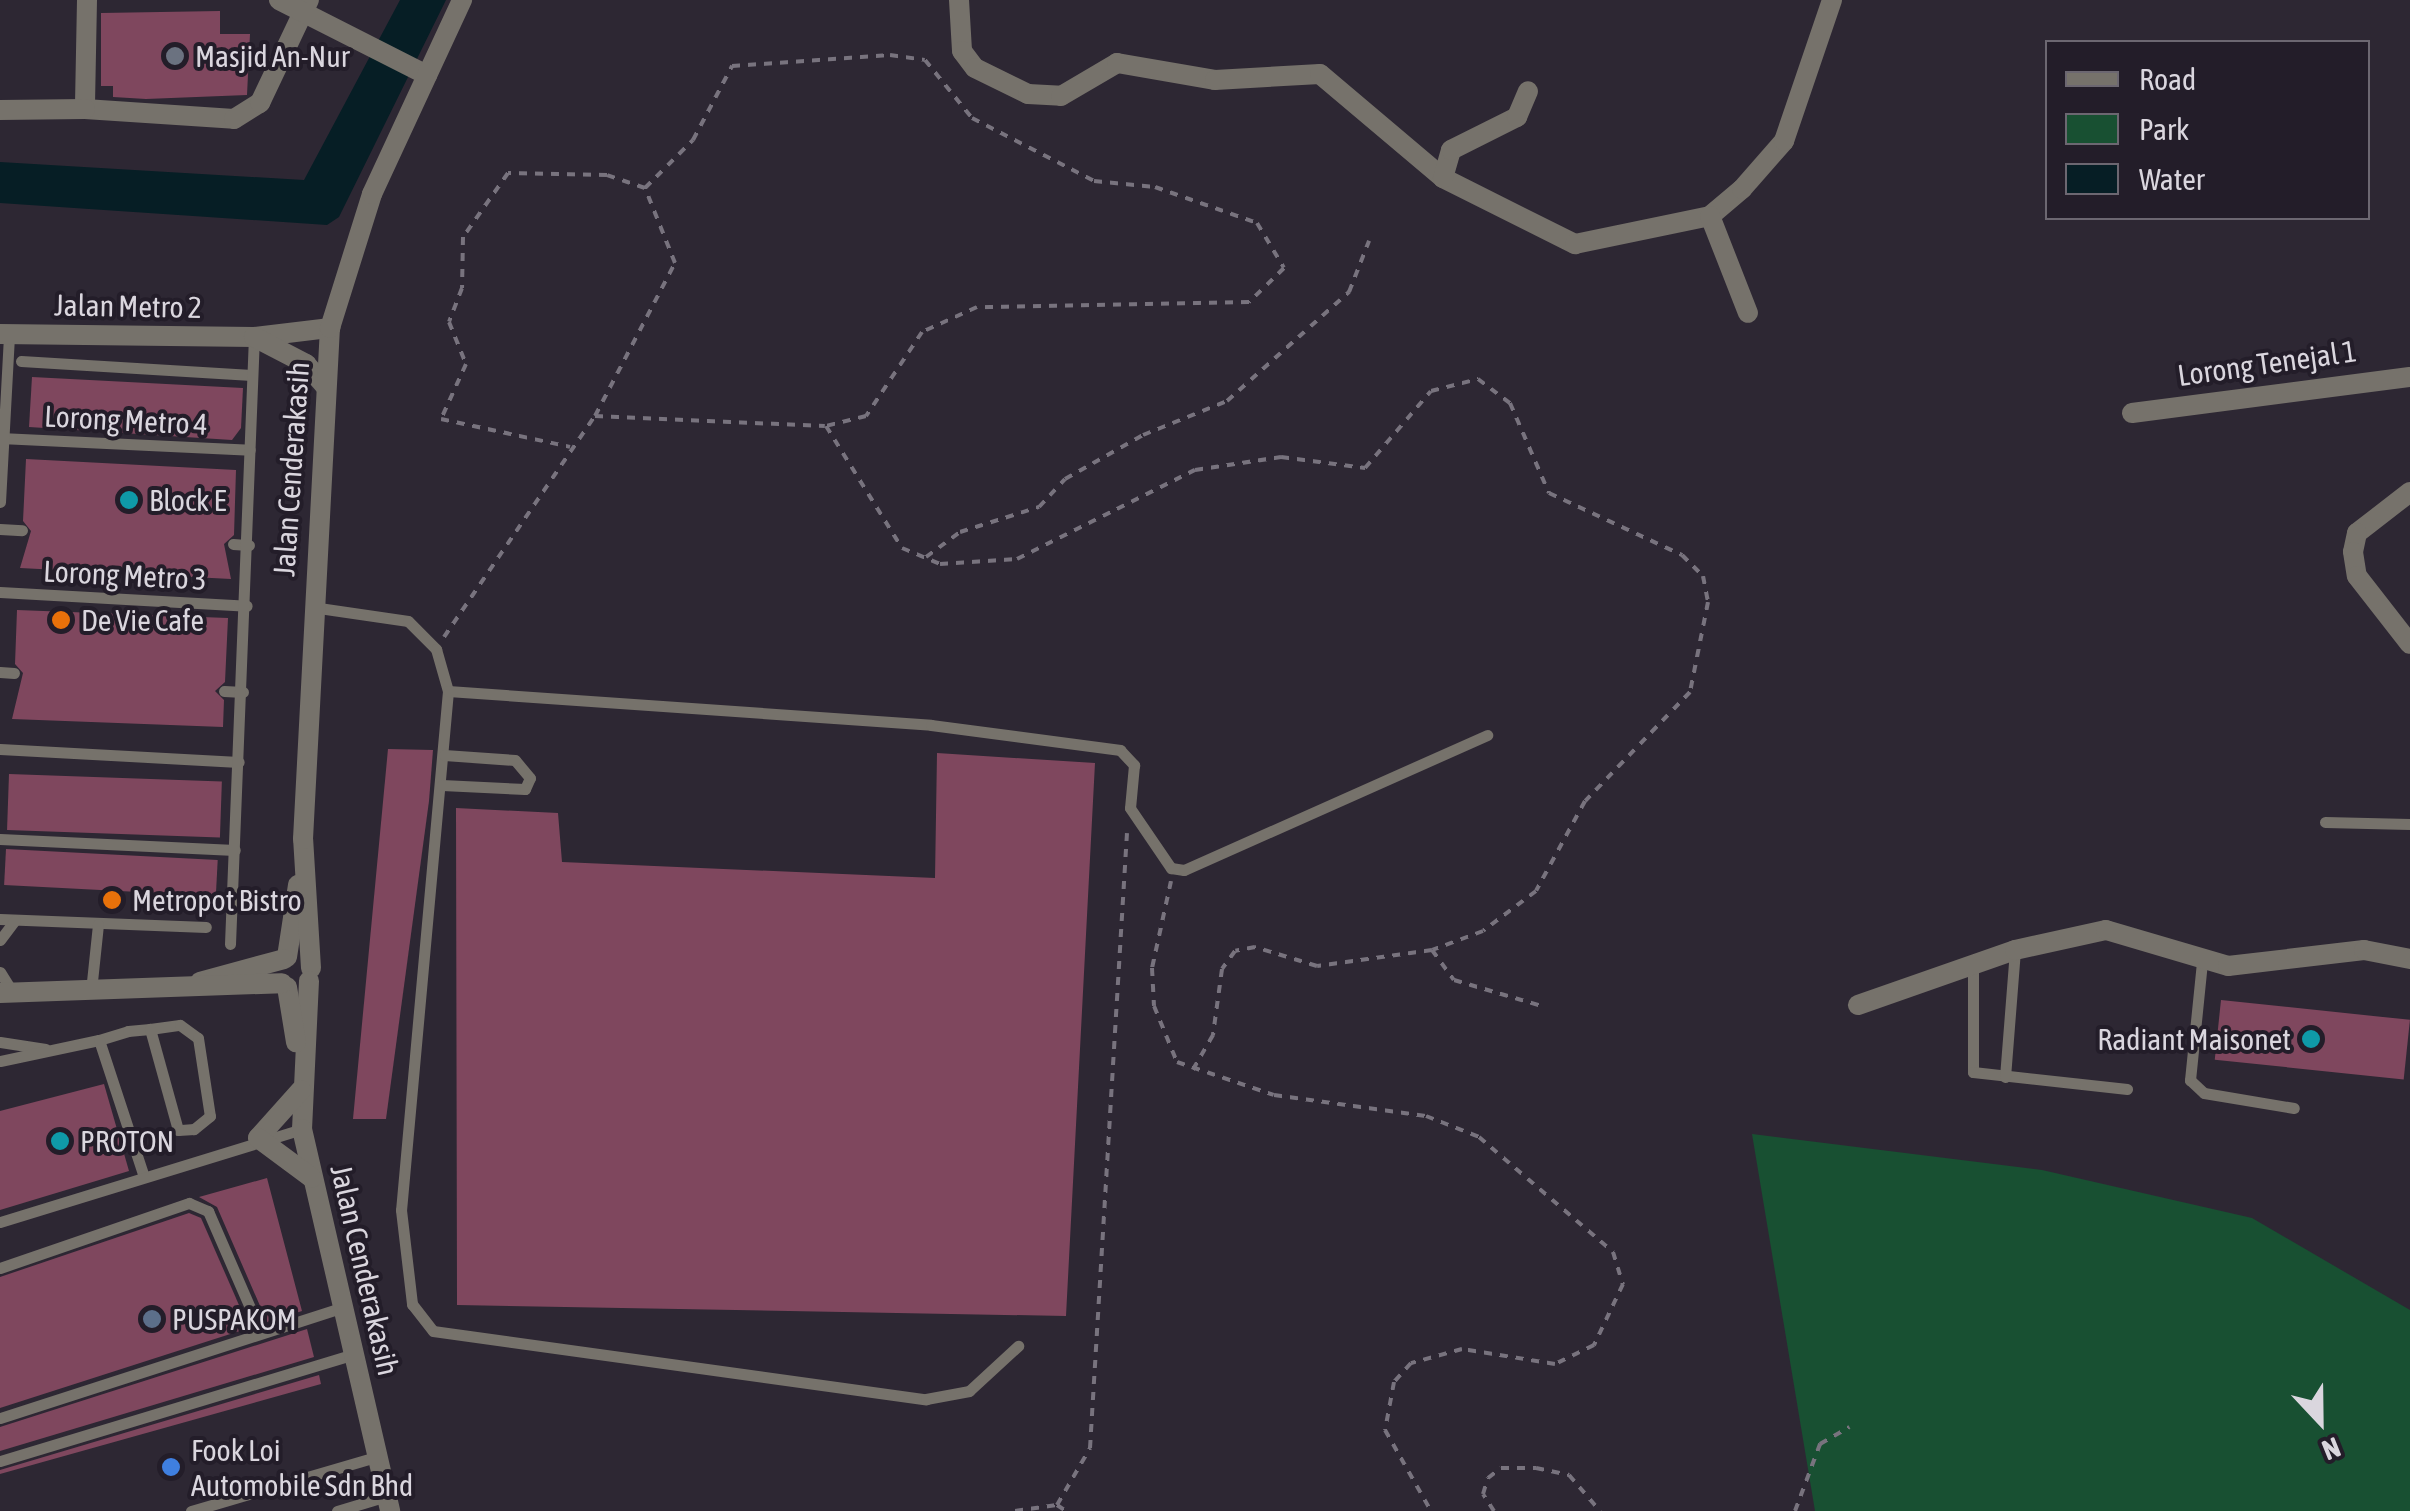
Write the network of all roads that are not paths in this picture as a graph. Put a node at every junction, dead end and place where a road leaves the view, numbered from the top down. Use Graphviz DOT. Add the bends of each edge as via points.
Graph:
graph roads {
  1 [pos="86,0"];
  2 [pos="279,0"];
  3 [pos="462,0"];
  4 [pos="959,0"];
  5 [pos="1832,0"];
  6 [pos="306,6"];
  7 [pos="422,72"];
  8 [pos="1528,91"];
  9 [pos="0,110"];
  10 [pos="86,110"];
  11 [pos="1443,178"];
  12 [pos="1710,216"];
  13 [pos="1748,313"];
  14 [pos="330,328"];
  15 [pos="11,334"];
  16 [pos="254,338"];
  17 [pos="4,357"];
  18 [pos="21,361"];
  19 [pos="252,374"];
  20 [pos="2410,377"];
  21 [pos="326,388"];
  22 [pos="9,397"];
  23 [pos="2132,413"];
  24 [pos="2,438"];
  25 [pos="250,450"];
  26 [pos="2410,492"];
  27 [pos="0,502"];
  28 [pos="0,529"];
  29 [pos="22,530"];
  30 [pos="233,544"];
  31 [pos="249,544"];
  32 [pos="0,592"];
  33 [pos="247,606"];
  34 [pos="312,607"];
  35 [pos="2410,644"];
  36 [pos="0,672"];
  37 [pos="14,673"];
  38 [pos="448,690"];
  39 [pos="224,691"];
  40 [pos="242,692"];
  41 [pos="1486,734"];
  42 [pos="0,750"];
  43 [pos="444,755"];
  44 [pos="239,762"];
  45 [pos="442,785"];
  46 [pos="2325,822"];
  47 [pos="2410,824"];
  48 [pos="0,839"];
  49 [pos="304,839"];
  50 [pos="235,850"];
  51 [pos="0,919"];
  52 [pos="15,920"];
  53 [pos="98,924"];
  54 [pos="206,927"];
  55 [pos="0,940"];
  56 [pos="230,944"];
  57 [pos="2015,950"];
  58 [pos="286,958"];
  59 [pos="2410,959"];
  60 [pos="2202,962"];
  61 [pos="1973,966"];
  62 [pos="0,972"];
  63 [pos="310,974"];
  64 [pos="284,985"];
  65 [pos="91,990"];
  66 [pos="174,990"];
  67 [pos="6,993"];
  68 [pos="1858,1006"];
  69 [pos="150,1028"];
  70 [pos="99,1040"];
  71 [pos="0,1042"];
  72 [pos="52,1050"];
  73 [pos="0,1061"];
  74 [pos="2005,1077"];
  75 [pos="301,1079"];
  76 [pos="2126,1089"];
  77 [pos="2294,1108"];
  78 [pos="302,1130"];
  79 [pos="258,1138"];
  80 [pos="142,1174"];
  81 [pos="313,1178"];
  82 [pos="0,1222"];
  83 [pos="0,1268"];
  84 [pos="341,1308"];
  85 [pos="261,1333"];
  86 [pos="1018,1346"];
  87 [pos="352,1355"];
  88 [pos="0,1418"];
  89 [pos="379,1456"];
  90 [pos="0,1461"];
  91 [pos="389,1504"];
  92 [pos="192,1511"];
  93 [pos="337,1511"];
  1 -- 10 [label="street"];
  2 -- 6 [label="street"];
  3 -- 7 [label="street, Jalan Cenderakasih"];
  4 -- 11 [label="street" via="962,51 975,68 1028,94 1061,96 1118,63 1215,80 1320,74"];
  5 -- 12 [label="street" via="1784,141"];
  6 -- 7 [label="street"];
  6 -- 10 [label="street" via="248,114"];
  7 -- 14 [label="street, Jalan Cenderakasih" via="372,194"];
  8 -- 11 [label="street" via="1517,117 1451,150"];
  9 -- 10 [label="street"];
  11 -- 12 [label="street" via="1574,244"];
  12 -- 13 [label="street"];
  14 -- 16 [label="street, Jalan Metro 2"];
  14 -- 21 [label="street, Jalan Cenderakasih"];
  15 -- 16 [label="street, Jalan Metro 2"];
  15 -- 17 [label="lane"];
  15 -- 18 [label="lane"];
  16 -- 19 [label="lane"];
  16 -- 21 [label="street, Jalan Metro 2" via="306,364"];
  17 -- 22 [label="lane"];
  18 -- 19 [label="lane"];
  18 -- 22 [label="lane"];
  19 -- 25 [label="lane"];
  20 -- 23 [label="street, Lorong Tenejal 1"];
  21 -- 34 [label="street, Jalan Cenderakasih"];
  22 -- 24 [label="lane"];
  24 -- 25 [label="lane, Lorong Metro 4"];
  24 -- 27 [label="lane"];
  25 -- 31 [label="lane"];
  26 -- 35 [label="street" via="2358,533 2353,552 2357,576"];
  28 -- 29 [label="lane"];
  30 -- 31 [label="lane"];
  31 -- 33 [label="lane"];
  32 -- 33 [label="lane, Lorong Metro 3"];
  33 -- 40 [label="lane"];
  34 -- 38 [label="lane" via="408,621 436,650"];
  34 -- 49 [label="street, Jalan Cenderakasih"];
  36 -- 37 [label="lane"];
  38 -- 41 [label="lane" via="1120,750 1134,765 1130,808 1171,868"];
  38 -- 43 [label="lane"];
  39 -- 40 [label="lane"];
  40 -- 44 [label="lane"];
  42 -- 44 [label="lane"];
  43 -- 45 [label="lane"];
  43 -- 45 [label="lane" via="515,760 530,778 525,790"];
  44 -- 50 [label="lane"];
  45 -- 86 [label="lane" via="406,1078 401,1210 412,1304 433,1331 926,1399 982,1383"];
  46 -- 47 [label="lane"];
  48 -- 50 [label="lane"];
  49 -- 58 [label="street"];
  49 -- 63 [label="street, Jalan Cenderakasih"];
  50 -- 56 [label="lane"];
  51 -- 52 [label="lane"];
  52 -- 53 [label="lane"];
  52 -- 55 [label="lane"];
  53 -- 54 [label="lane"];
  53 -- 65 [label="lane"];
  57 -- 60 [label="street" via="2126,930"];
  57 -- 61 [label="street"];
  57 -- 74 [label="lane"];
  58 -- 63 [label="street"];
  58 -- 64 [label="street"];
  58 -- 66 [label="street"];
  59 -- 60 [label="street" via="2364,950 2275,967"];
  60 -- 77 [label="lane" via="2190,1080 2204,1092"];
  61 -- 68 [label="street"];
  61 -- 74 [label="lane" via="1970,1062 1980,1076"];
  62 -- 67 [label="lane"];
  63 -- 64 [label="street"];
  63 -- 75 [label="street, Jalan Cenderakasih"];
  64 -- 66 [label="street"];
  64 -- 75 [label="street"];
  65 -- 66 [label="street"];
  65 -- 67 [label="street"];
  69 -- 69 [label="lane" via="178,1130 194,1129 210,1116 198,1038 180,1025"];
  69 -- 70 [label="lane"];
  70 -- 72 [label="lane"];
  70 -- 80 [label="lane"];
  71 -- 72 [label="lane"];
  72 -- 73 [label="lane"];
  74 -- 76 [label="lane"];
  75 -- 78 [label="street, Jalan Cenderakasih"];
  75 -- 79 [label="street"];
  78 -- 79 [label="lane"];
  78 -- 81 [label="street, Jalan Cenderakasih"];
  79 -- 80 [label="lane"];
  79 -- 81 [label="street"];
  80 -- 82 [label="lane"];
  81 -- 84 [label="street, Jalan Cenderakasih"];
  83 -- 85 [label="lane" via="190,1203 208,1210"];
  84 -- 85 [label="lane"];
  84 -- 87 [label="street, Jalan Cenderakasih"];
  85 -- 88 [label="lane"];
  87 -- 89 [label="street, Jalan Cenderakasih"];
  87 -- 90 [label="lane"];
  89 -- 91 [label="street, Jalan Cenderakasih"];
  89 -- 92 [label="lane"];
  91 -- 93 [label="lane"];
}
